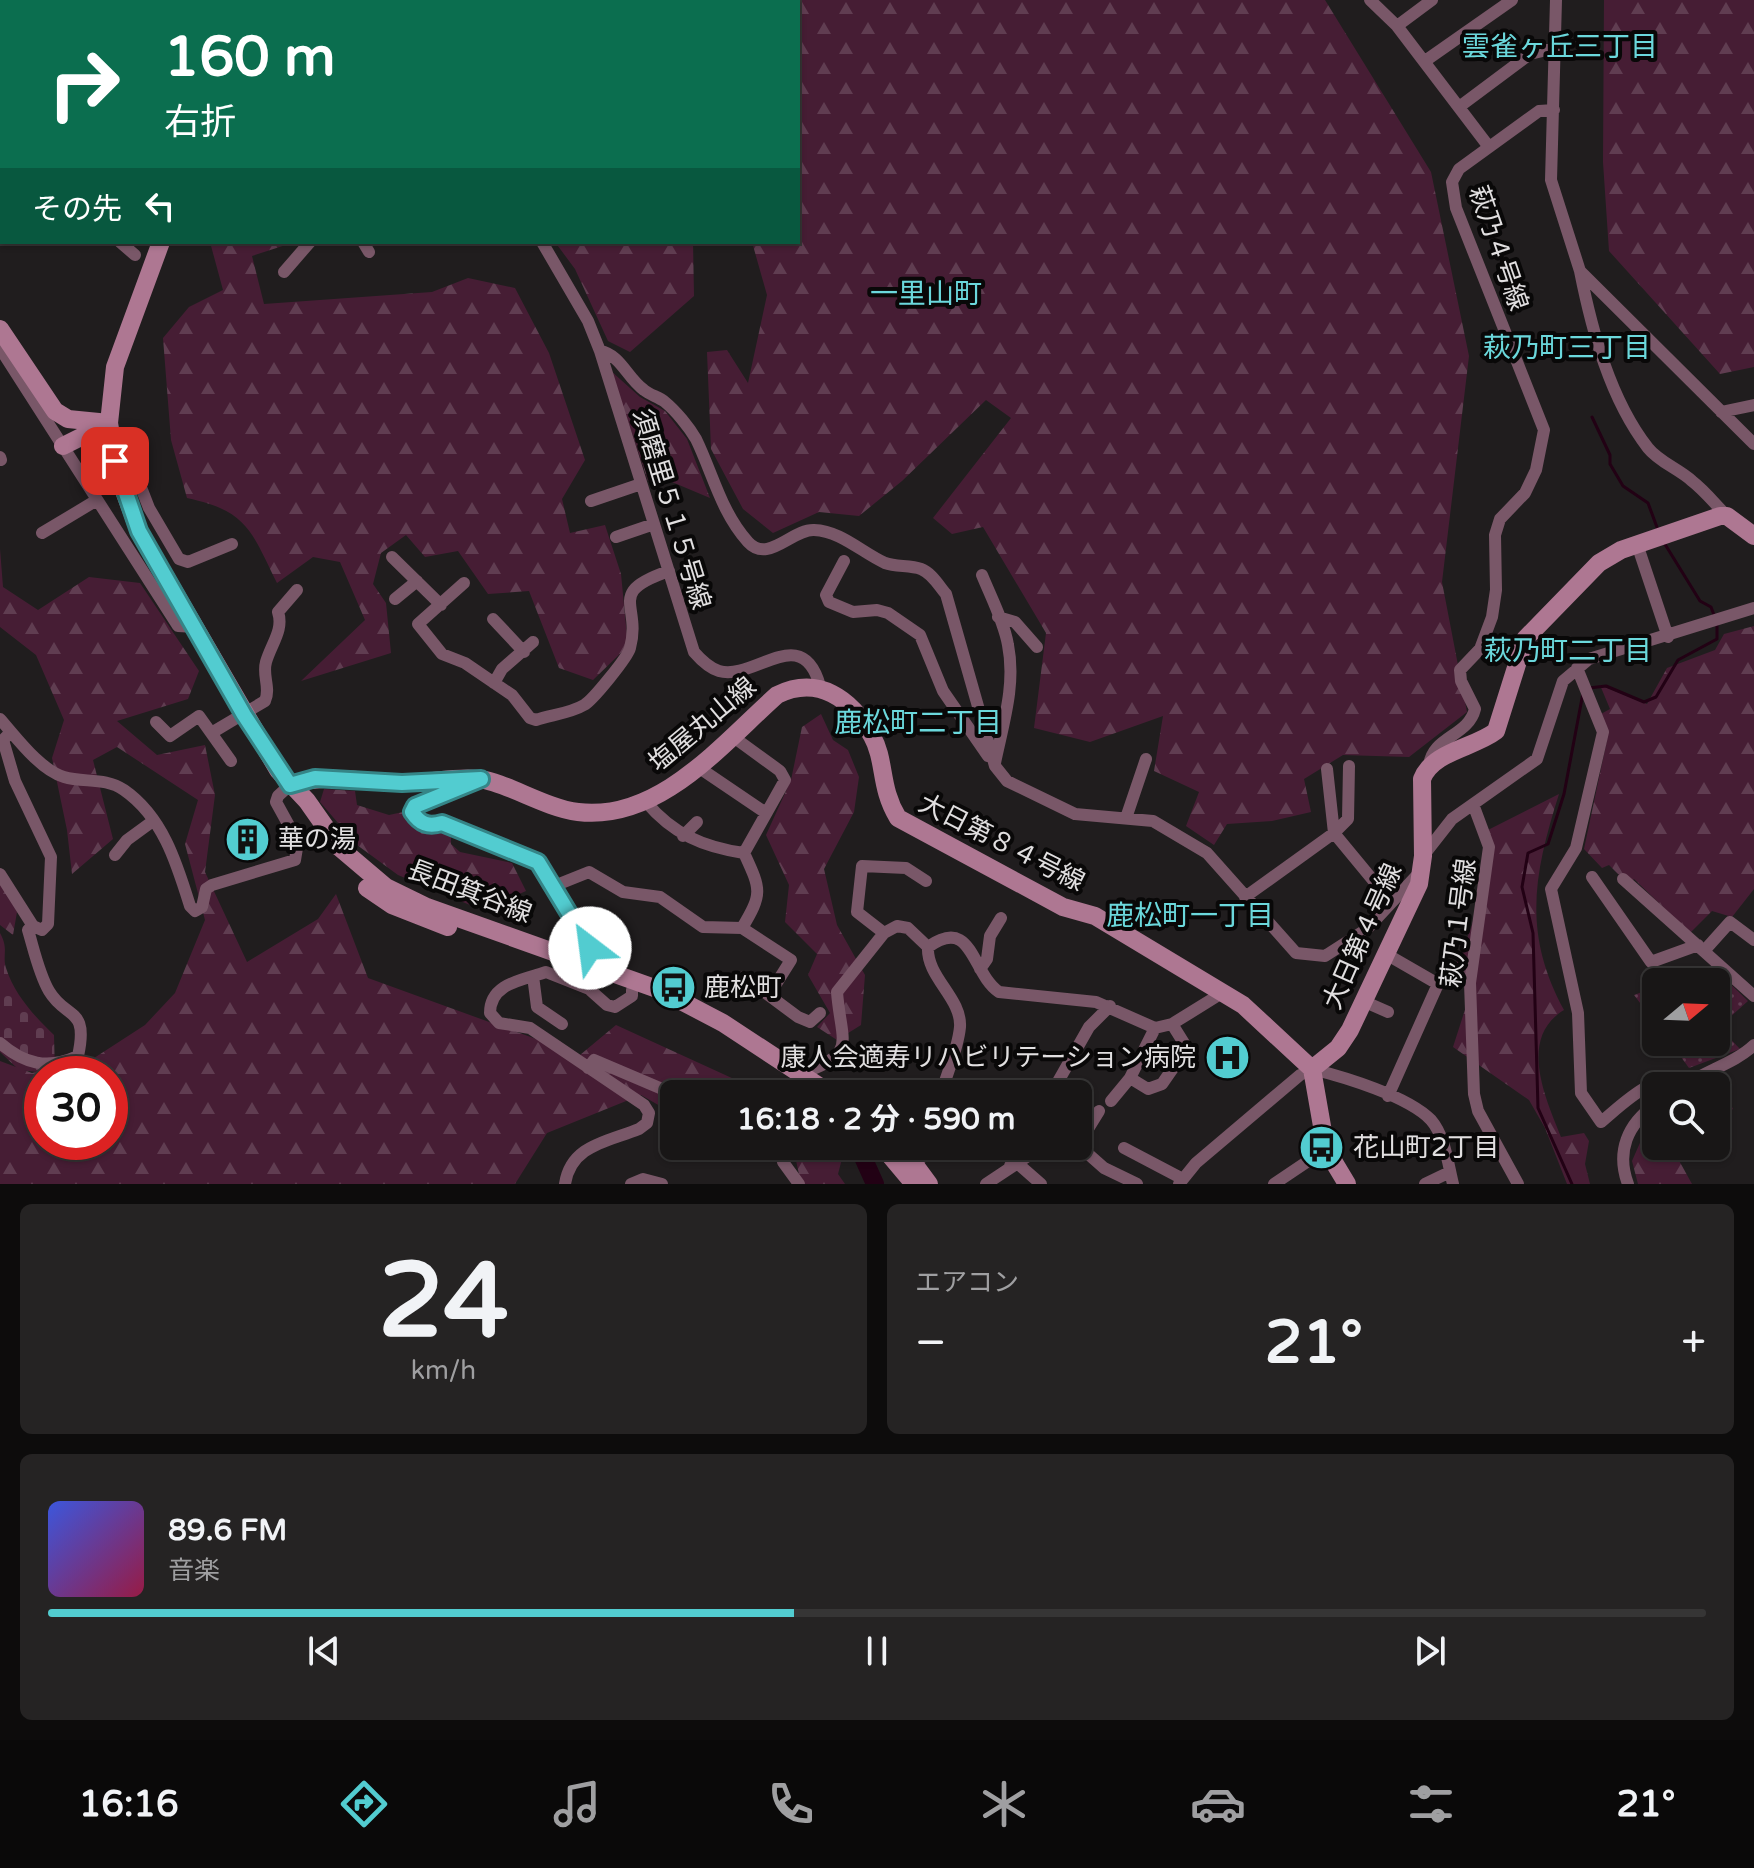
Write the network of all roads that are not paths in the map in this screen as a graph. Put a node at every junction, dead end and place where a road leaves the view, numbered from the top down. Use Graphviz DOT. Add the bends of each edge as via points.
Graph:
graph roads {
  1 [pos="1370,0"];
  2 [pos="1432,0"];
  3 [pos="1512,0"];
  4 [pos="1556,0"];
  5 [pos="1397,26"];
  6 [pos="1555,48"];
  7 [pos="1425,61"];
  8 [pos="1459,107"];
  9 [pos="1554,110"];
  10 [pos="1489,147"];
  11 [pos="122,244"];
  12 [pos="160,244"];
  13 [pos="308,244"];
  14 [pos="543,244"];
  15 [pos="135,255"];
  16 [pos="1580,271"];
  17 [pos="284,272"];
  18 [pos="0,329"];
  19 [pos="0,348"];
  20 [pos="600,351"];
  21 [pos="12,366"];
  22 [pos="0,375"];
  23 [pos="1754,405"];
  24 [pos="1721,412"];
  25 [pos="109,423"];
  26 [pos="1754,444"];
  27 [pos="63,446"];
  28 [pos="118,475"];
  29 [pos="641,484"];
  30 [pos="97,500"];
  31 [pos="591,501"];
  32 [pos="1727,516"];
  33 [pos="654,524"];
  34 [pos="42,533"];
  35 [pos="1754,536"];
  36 [pos="616,537"];
  37 [pos="232,544"];
  38 [pos="1637,544"];
  39 [pos="392,557"];
  40 [pos="844,561"];
  41 [pos="669,571"];
  42 [pos="982,575"];
  43 [pos="417,581"];
  44 [pos="464,583"];
  45 [pos="297,590"];
  46 [pos="395,599"];
  47 [pos="441,605"];
  48 [pos="1754,608"];
  49 [pos="998,617"];
  50 [pos="493,619"];
  51 [pos="196,627"];
  52 [pos="1668,637"];
  53 [pos="1037,647"];
  54 [pos="1577,668"];
  55 [pos="494,683"];
  56 [pos="820,686"];
  57 [pos="244,715"];
  58 [pos="0,719"];
  59 [pos="156,722"];
  60 [pos="11,732"];
  61 [pos="213,732"];
  62 [pos="732,736"];
  63 [pos="1146,759"];
  64 [pos="231,761"];
  65 [pos="995,766"];
  66 [pos="1349,766"];
  67 [pos="1429,766"];
  68 [pos="698,767"];
  69 [pos="1327,769"];
  70 [pos="481,779"];
  71 [pos="290,785"];
  72 [pos="646,802"];
  73 [pos="1473,804"];
  74 [pos="766,813"];
  75 [pos="1126,818"];
  76 [pos="153,821"];
  77 [pos="697,822"];
  78 [pos="1334,833"];
  79 [pos="683,836"];
  80 [pos="744,853"];
  81 [pos="115,855"];
  82 [pos="1422,863"];
  83 [pos="0,874"];
  84 [pos="1592,877"];
  85 [pos="1623,879"];
  86 [pos="926,881"];
  87 [pos="554,886"];
  88 [pos="1245,897"];
  89 [pos="1391,902"];
  90 [pos="1001,918"];
  91 [pos="33,926"];
  92 [pos="742,928"];
  93 [pos="884,933"];
  94 [pos="1754,940"];
  95 [pos="928,947"];
  96 [pos="1701,948"];
  97 [pos="1386,954"];
  98 [pos="592,964"];
  99 [pos="980,969"];
  100 [pos="533,976"];
  101 [pos="744,977"];
  102 [pos="632,990"];
  103 [pos="1222,993"];
  104 [pos="769,995"];
  105 [pos="1754,996"];
  106 [pos="1363,1001"];
  107 [pos="1110,1006"];
  108 [pos="1388,1012"];
  109 [pos="820,1013"];
  110 [pos="562,1024"];
  111 [pos="1172,1024"];
  112 [pos="1155,1028"];
  113 [pos="0,1043"];
  114 [pos="1754,1045"];
  115 [pos="588,1068"];
  116 [pos="1312,1069"];
  117 [pos="1710,1072"];
  118 [pos="800,1074"];
  119 [pos="1130,1078"];
  120 [pos="791,1080"];
  121 [pos="809,1080"];
  122 [pos="945,1080"];
  123 [pos="1059,1080"];
  124 [pos="660,1088"];
  125 [pos="1642,1088"];
  126 [pos="1388,1096"];
  127 [pos="1111,1101"];
  128 [pos="1099,1111"];
  129 [pos="1642,1116"];
  130 [pos="1092,1122"];
  131 [pos="1124,1148"];
  132 [pos="1326,1149"];
  133 [pos="1092,1157"];
  134 [pos="897,1160"];
  135 [pos="1015,1160"];
  136 [pos="1024,1160"];
  137 [pos="783,1162"];
  138 [pos="1012,1166"];
  139 [pos="914,1175"];
  140 [pos="1452,1178"];
  141 [pos="1181,1182"];
  142 [pos="565,1184"];
  143 [pos="631,1184"];
  144 [pos="662,1184"];
  145 [pos="799,1184"];
  146 [pos="929,1184"];
  147 [pos="938,1184"];
  148 [pos="986,1184"];
  149 [pos="1041,1184"];
  150 [pos="1137,1184"];
  151 [pos="1274,1184"];
  152 [pos="1347,1184"];
  153 [pos="1425,1184"];
  154 [pos="1518,1184"];
  155 [pos="1628,1184"];
  1 -- 5 [label="street"];
  2 -- 5 [label="street"];
  3 -- 7 [label="street"];
  4 -- 6 [label="street"];
  5 -- 7 [label="street"];
  6 -- 8 [label="street" via="1530,54"];
  6 -- 9 [label="street"];
  7 -- 8 [label="street"];
  8 -- 10 [label="street"];
  9 -- 10 [label="street" via="1539,111"];
  9 -- 16 [label="street" via="1551,180"];
  10 -- 67 [label="street, 萩乃４号線" via="1459,169 1452,182 1456,208 1544,430 1536,470 1525,493 1500,519 1495,535 1492,617 1480,649 1460,670 1475,709 1473,718 1436,746"];
  11 -- 15 [label="street"];
  12 -- 25 [label="street, 長田箕谷線" via="120,349"];
  13 -- 17 [label="street"];
  14 -- 20 [label="street, 須磨里５１５号線"];
  16 -- 24 [label="street"];
  16 -- 32 [label="street" via="1589,319 1635,426 1650,451 1692,480"];
  18 -- 25 [label="street" via="55,411 68,419"];
  19 -- 21 [label="street"];
  20 -- 29 [label="street, 須磨里５１５号線"];
  20 -- 65 [label="street" via="611,353 643,390 664,401 695,438 718,497 749,543 772,549 804,531 817,530 848,540 887,564 922,569 934,579 946,594"];
  21 -- 22 [label="street"];
  21 -- 27 [label="street"];
  23 -- 24 [label="street"];
  24 -- 26 [label="street"];
  25 -- 27 [label="street"];
  25 -- 28 [label="street, 長田箕谷線"];
  27 -- 30 [label="street"];
  28 -- 37 [label="street" via="135,472 179,559 188,562"];
  28 -- 51 [label="street, 長田箕谷線" via="136,526"];
  29 -- 31 [label="street"];
  29 -- 33 [label="street, 須磨里５１５号線"];
  30 -- 34 [label="street"];
  30 -- 51 [label="street" via="178,626"];
  32 -- 35 [label="street"];
  32 -- 38 [label="street"];
  33 -- 36 [label="street"];
  33 -- 41 [label="street, 須磨里５１５号線"];
  38 -- 52 [label="street"];
  38 -- 67 [label="street" via="1599,563 1525,639 1496,731"];
  39 -- 43 [label="street"];
  40 -- 65 [label="street" via="826,595 829,602 853,612 888,613 920,635 943,691"];
  41 -- 55 [label="street" via="634,588 629,651 585,705 536,720"];
  41 -- 56 [label="street, 須磨里５１５号線" via="694,652 706,664 735,672 788,654 816,673"];
  42 -- 49 [label="street"];
  43 -- 46 [label="street"];
  43 -- 47 [label="street"];
  44 -- 47 [label="street"];
  45 -- 57 [label="street" via="278,612 281,623 266,663 269,692"];
  47 -- 55 [label="street" via="418,624 442,654"];
  48 -- 52 [label="street"];
  49 -- 53 [label="street" via="1015,622"];
  49 -- 65 [label="street" via="1008,643 1011,687"];
  50 -- 55 [label="street" via="529,647 502,669"];
  51 -- 57 [label="street, 長田箕谷線"];
  52 -- 54 [label="street" via="1589,659"];
  54 -- 73 [label="street" via="1563,681 1537,759"];
  54 -- 125 [label="street" via="1603,732 1576,848 1551,889 1578,1013 1581,1093 1601,1122"];
  56 -- 62 [label="street, 塩屋丸山線" via="777,695"];
  56 -- 103 [label="street, 大日第８４号線" via="839,695 872,736 887,801 898,818 1063,907 1095,916"];
  57 -- 61 [label="street"];
  57 -- 71 [label="street, 長田箕谷線"];
  58 -- 60 [label="street"];
  59 -- 61 [label="street" via="170,736 199,716"];
  60 -- 76 [label="street" via="63,777 96,779 123,790"];
  60 -- 91 [label="street" via="3,740 15,781 51,857 48,924 42,930"];
  61 -- 64 [label="street"];
  62 -- 68 [label="street, 塩屋丸山線"];
  62 -- 74 [label="street" via="785,780"];
  63 -- 75 [label="street"];
  65 -- 75 [label="street" via="1007,781 1075,814"];
  66 -- 78 [label="street" via="1348,819"];
  67 -- 82 [label="street, 大日第４号線" via="1422,779"];
  68 -- 72 [label="street, 塩屋丸山線"];
  68 -- 74 [label="street"];
  69 -- 78 [label="street"];
  70 -- 71 [label="street, 塩屋丸山線" via="402,783 315,778"];
  70 -- 72 [label="street, 塩屋丸山線" via="577,812 609,812"];
  70 -- 87 [label="street" via="415,806 412,812 418,821 442,823 538,862"];
  71 -- 76 [label="street" via="276,802 298,842 295,860 212,885 195,911 173,852"];
  71 -- 98 [label="street, 長田箕谷線" via="351,860 386,887 427,907"];
  71 -- 102 [label="street, 長田箕谷線" via="336,858 392,905"];
  72 -- 79 [label="street"];
  73 -- 82 [label="street" via="1452,819"];
  73 -- 154 [label="street, 萩乃１号線" via="1489,847 1470,983 1474,1094"];
  74 -- 80 [label="street"];
  75 -- 88 [label="street" via="1153,821 1207,853"];
  76 -- 81 [label="street"];
  77 -- 79 [label="street"];
  78 -- 88 [label="street"];
  78 -- 89 [label="street"];
  79 -- 80 [label="street"];
  80 -- 92 [label="street" via="759,883 759,901"];
  82 -- 89 [label="street"];
  82 -- 97 [label="street, 大日第４号線"];
  83 -- 91 [label="street"];
  84 -- 96 [label="street" via="1651,962"];
  85 -- 96 [label="street"];
  86 -- 93 [label="street" via="906,868 862,866 857,912"];
  87 -- 92 [label="street" via="589,872 623,892 660,897 703,927"];
  87 -- 98 [label="street" via="590,948"];
  88 -- 89 [label="street" via="1296,953 1312,956 1325,956 1367,929"];
  90 -- 99 [label="street"];
  91 -- 113 [label="street" via="28,930 50,994 78,1019 78,1056 29,1064"];
  92 -- 104 [label="street" via="791,960"];
  93 -- 95 [label="street" via="897,926 908,928"];
  93 -- 118 [label="street" via="837,992 843,1050 833,1061"];
  94 -- 96 [label="street" via="1730,922"];
  95 -- 99 [label="street" via="952,936 971,949"];
  95 -- 122 [label="street" via="928,960 960,1026"];
  96 -- 105 [label="street"];
  97 -- 106 [label="street, 大日第４号線"];
  97 -- 126 [label="street" via="1438,984"];
  98 -- 118 [label="street, 長田箕谷線" via="695,1006"];
  99 -- 107 [label="street" via="999,992"];
  100 -- 102 [label="street" via="546,972 589,989 615,1007 632,996"];
  100 -- 110 [label="street" via="537,1007"];
  100 -- 115 [label="street" via="494,993 490,1013 499,1023 530,1028"];
  101 -- 104 [label="street"];
  102 -- 120 [label="street, 長田箕谷線" via="711,1027"];
  103 -- 111 [label="street"];
  103 -- 116 [label="street, 大日第８４号線" via="1243,1005"];
  104 -- 109 [label="street" via="810,1022"];
  106 -- 108 [label="street"];
  106 -- 116 [label="street, 大日第４号線" via="1338,1048"];
  107 -- 112 [label="street"];
  107 -- 123 [label="street" via="1089,1027"];
  111 -- 112 [label="street"];
  111 -- 119 [label="street" via="1187,1048 1162,1084 1148,1089"];
  112 -- 119 [label="street"];
  114 -- 117 [label="street"];
  115 -- 124 [label="street" via="594,1060"];
  115 -- 142 [label="street" via="649,1113 639,1129 582,1151 572,1160"];
  116 -- 126 [label="street"];
  116 -- 132 [label="street"];
  116 -- 141 [label="street" via="1196,1163"];
  118 -- 121 [label="street, 長田箕谷線"];
  119 -- 127 [label="street"];
  126 -- 140 [label="street" via="1415,1107 1432,1122"];
  128 -- 130 [label="street"];
  129 -- 155 [label="street" via="1621,1153"];
  131 -- 141 [label="street"];
  132 -- 151 [label="street"];
  132 -- 152 [label="street"];
  133 -- 150 [label="street"];
  134 -- 139 [label="street"];
  135 -- 138 [label="street"];
  136 -- 138 [label="street"];
  137 -- 145 [label="street"];
  138 -- 148 [label="street"];
  138 -- 149 [label="street"];
  139 -- 146 [label="street"];
  139 -- 147 [label="street"];
  140 -- 153 [label="street"];
  143 -- 144 [label="street" via="643,1179"];
}
